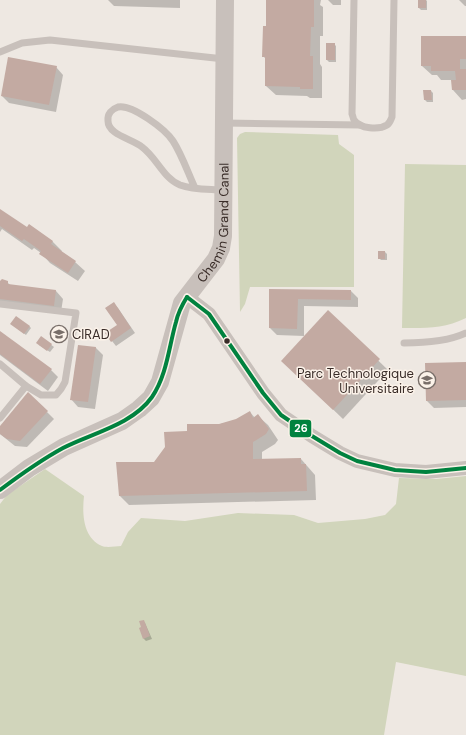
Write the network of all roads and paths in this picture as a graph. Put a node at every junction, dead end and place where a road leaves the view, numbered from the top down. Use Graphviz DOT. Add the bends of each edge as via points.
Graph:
graph roads {
  1 [pos="225,0"];
  2 [pos="354,0"];
  3 [pos="394,0"];
  4 [pos="0,52"];
  5 [pos="224,59"];
  6 [pos="223,123"];
  7 [pos="360,125"];
  8 [pos="195,188"];
  9 [pos="223,190"];
  10 [pos="187,297"];
  11 [pos="0,304"];
  12 [pos="466,333"];
  13 [pos="404,343"];
  14 [pos="0,364"];
  15 [pos="26,386"];
  16 [pos="0,418"];
  17 [pos="466,468"];
  18 [pos="0,489"];
  1 -- 5 [label="street, Chemin Grand Canal"];
  2 -- 7 [label="lane" via="352,114 354,121"];
  3 -- 7 [label="lane" via="392,116 387,125 380,127"];
  4 -- 5 [label="lane" via="22,42 50,40"];
  5 -- 6 [label="street, Chemin Grand Canal"];
  6 -- 7 [label="lane"];
  6 -- 9 [label="street, Chemin Grand Canal"];
  8 -- 8 [label="lane" via="165,132 129,108 114,108 107,122 111,130 142,146 170,180"];
  8 -- 9 [label="lane"];
  9 -- 10 [label="street, Chemin Grand Canal" via="221,248 216,259"];
  10 -- 17 [label="street" via="209,314 280,415 312,436 357,460 395,470 426,472"];
  10 -- 18 [label="street, Chemin Grand Canal" via="178,315 160,382 151,398 122,421 64,447"];
  11 -- 15 [label="lane" via="76,313 65,382 61,389 56,395 42,395"];
  12 -- 13 [label="lane" via="449,339"];
  14 -- 15 [label="lane"];
  15 -- 16 [label="lane"];
}
